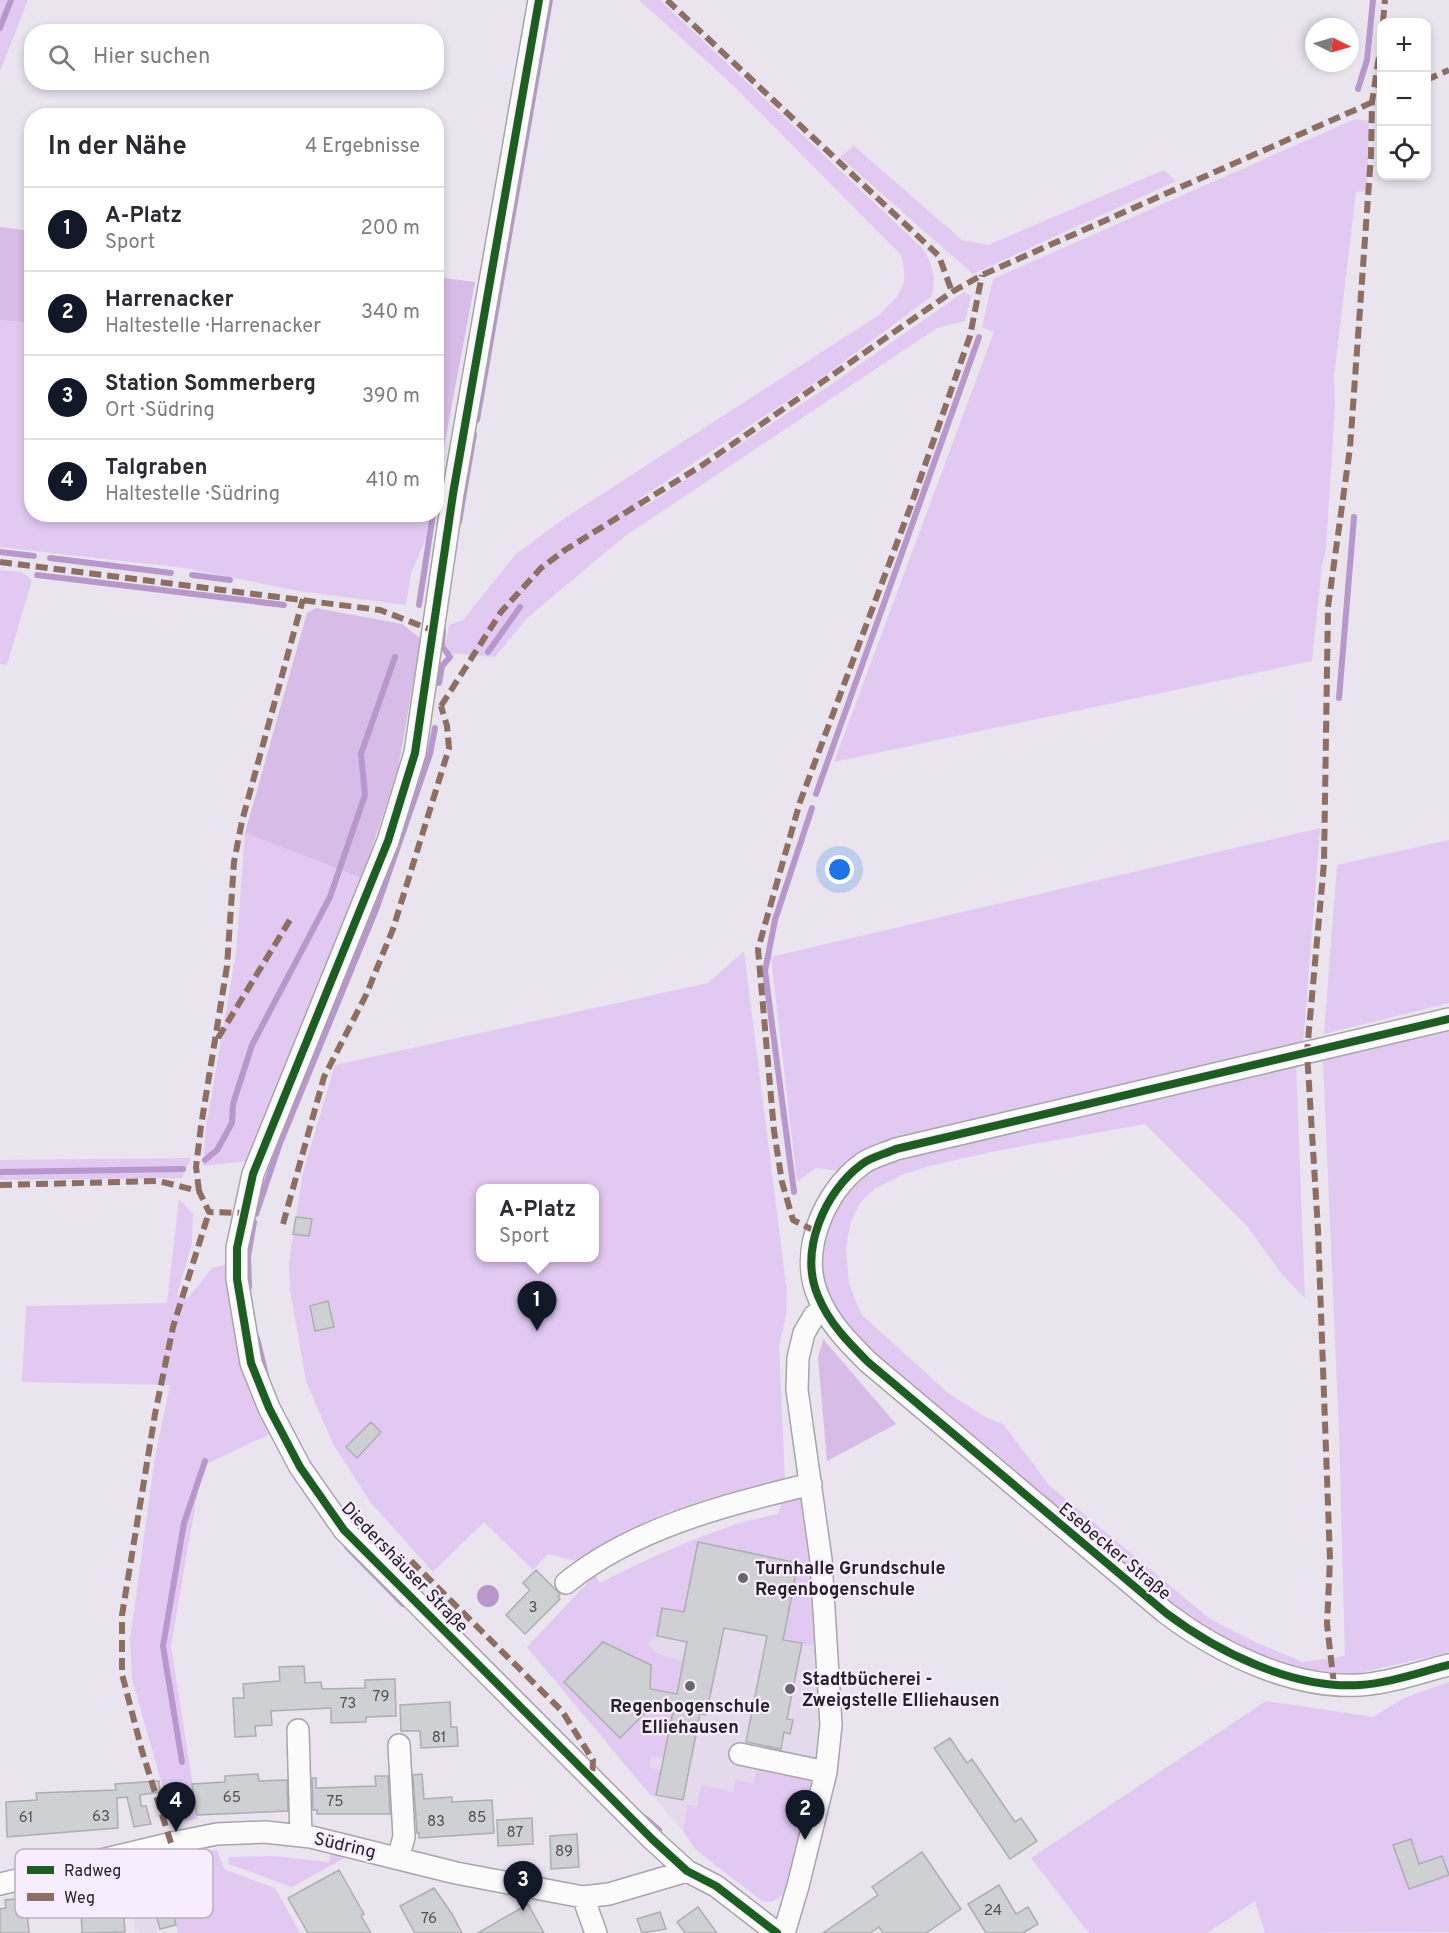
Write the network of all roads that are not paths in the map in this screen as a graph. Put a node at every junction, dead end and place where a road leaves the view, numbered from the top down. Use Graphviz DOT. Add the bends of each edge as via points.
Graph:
graph roads {
  1 [pos="539,0"];
  2 [pos="1449,1019"];
  3 [pos="824,1308"];
  4 [pos="811,1484"];
  5 [pos="566,1583"];
  6 [pos="1449,1665"];
  7 [pos="298,1730"];
  8 [pos="399,1745"];
  9 [pos="740,1755"];
  10 [pos="826,1772"];
  11 [pos="301,1836"];
  12 [pos="153,1849"];
  13 [pos="398,1858"];
  14 [pos="687,1871"];
  15 [pos="15,1881"];
  16 [pos="0,1884"];
  17 [pos="583,1897"];
  18 [pos="596,1933"];
  19 [pos="777,1933"];
  20 [pos="784,1933"];
  1 -- 14 [label="street, Diedershäuser Straße" via="453,494 415,753 388,841 253,1173 237,1248 241,1310 251,1363 279,1431 344,1530"];
  2 -- 3 [label="street, Esebecker Straße" via="896,1149 863,1163 829,1202 815,1231 811,1273"];
  3 -- 4 [label="street" via="804,1333 798,1358 797,1390"];
  3 -- 6 [label="street, Esebecker Straße" via="840,1335 868,1362 1198,1636 1259,1664 1321,1683 1361,1685"];
  4 -- 5 [label="street" via="731,1504 672,1525 580,1571"];
  4 -- 10 [label="street" via="821,1560 831,1725"];
  7 -- 11 [label="street"];
  8 -- 13 [label="street" via="404,1837"];
  9 -- 10 [label="street"];
  10 -- 20 [label="street"];
  11 -- 12 [label="street, Südring" via="265,1832 218,1834"];
  11 -- 13 [label="street, Südring"];
  13 -- 17 [label="street, Südring" via="518,1887"];
  14 -- 17 [label="street, Südring" via="609,1894"];
  14 -- 19 [label="street, Diedershäuser Straße" via="716,1886"];
  15 -- 16 [label="street, Südring"];
  17 -- 18 [label="street"];
}
